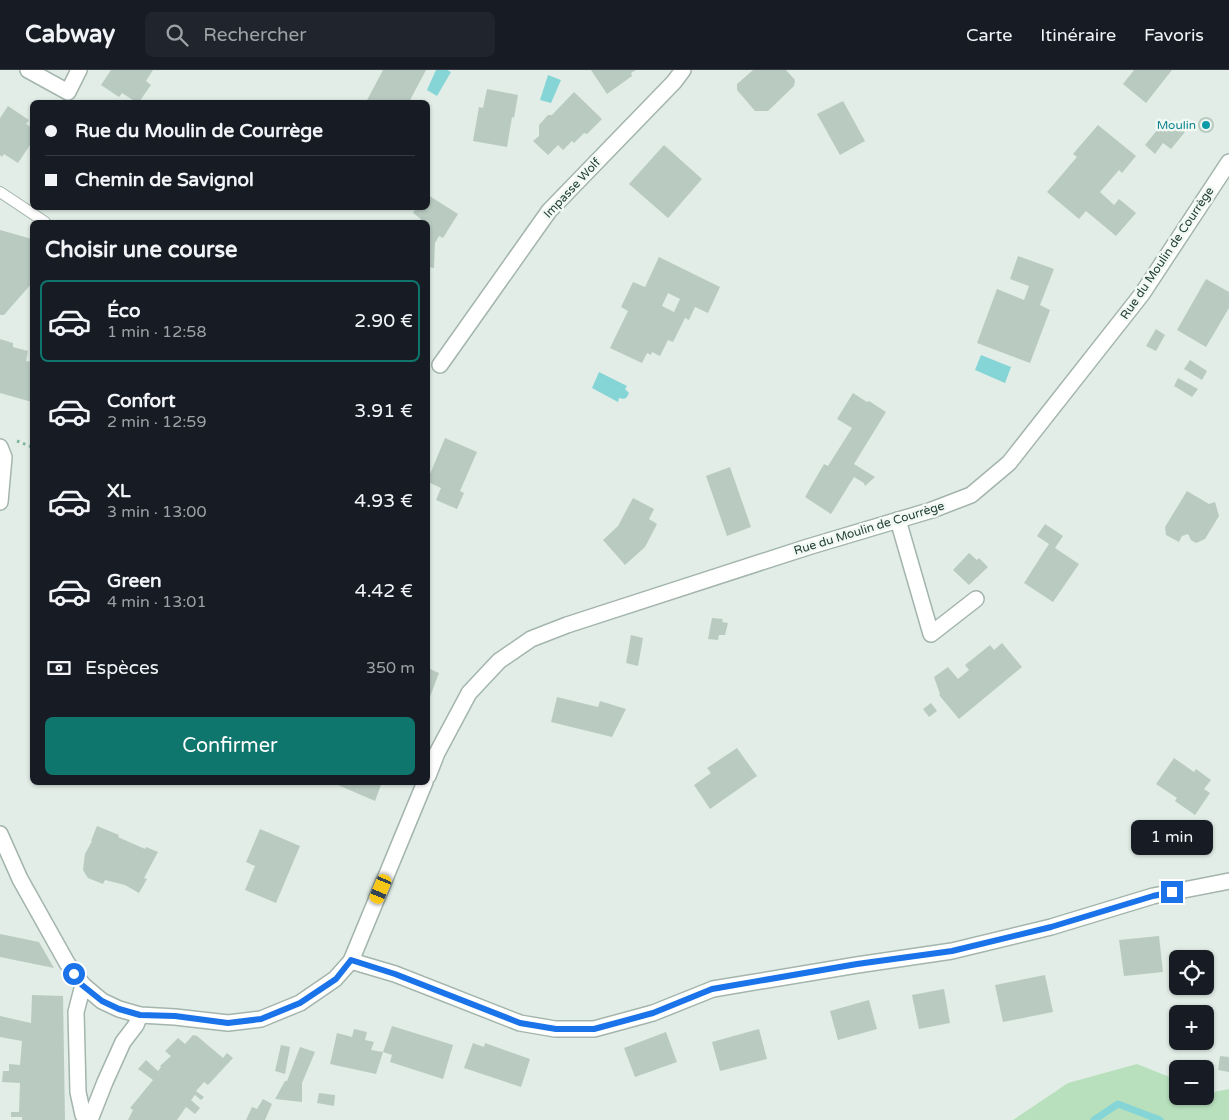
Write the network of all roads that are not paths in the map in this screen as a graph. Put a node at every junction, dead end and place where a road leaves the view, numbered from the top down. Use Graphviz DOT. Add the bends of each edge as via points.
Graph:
graph roads {
  1 [pos="28,70"];
  2 [pos="79,70"];
  3 [pos="683,70"];
  4 [pos="1229,162"];
  5 [pos="0,192"];
  6 [pos="42,220"];
  7 [pos="440,365"];
  8 [pos="0,447"];
  9 [pos="0,502"];
  10 [pos="898,520"];
  11 [pos="976,599"];
  12 [pos="432,751"];
  13 [pos="430,764"];
  14 [pos="424,785"];
  15 [pos="0,834"];
  16 [pos="1229,881"];
  17 [pos="351,960"];
  18 [pos="82,985"];
  19 [pos="140,1015"];
  20 [pos="89,1120"];
  1 -- 2 [label="street" via="68,92"];
  3 -- 7 [label="street, Impasse Wolf" via="549,211"];
  4 -- 10 [label="street, Rue du Moulin de Courrège" via="1142,294 1009,463 971,495"];
  5 -- 6 [label="lane"];
  8 -- 9 [label="street" via="4,457"];
  10 -- 11 [label="street" via="932,634"];
  10 -- 12 [label="street, Rue du Moulin de Courrège" via="808,546 532,639 499,661 469,693"];
  12 -- 13 [label="street, Rue du Moulin de Courrège"];
  14 -- 17 [label="street"];
  15 -- 18 [label="street" via="20,879 66,963"];
  16 -- 17 [label="street" via="1153,896 1051,927 952,951 712,989 653,1013 594,1029 556,1029 520,1023"];
  17 -- 19 [label="street" via="336,979 300,1003 261,1019 228,1023"];
  18 -- 19 [label="street" via="102,1001"];
  18 -- 20 [label="street" via="76,1012 78,1092 83,1115"];
  19 -- 20 [label="street" via="123,1042"];
}
